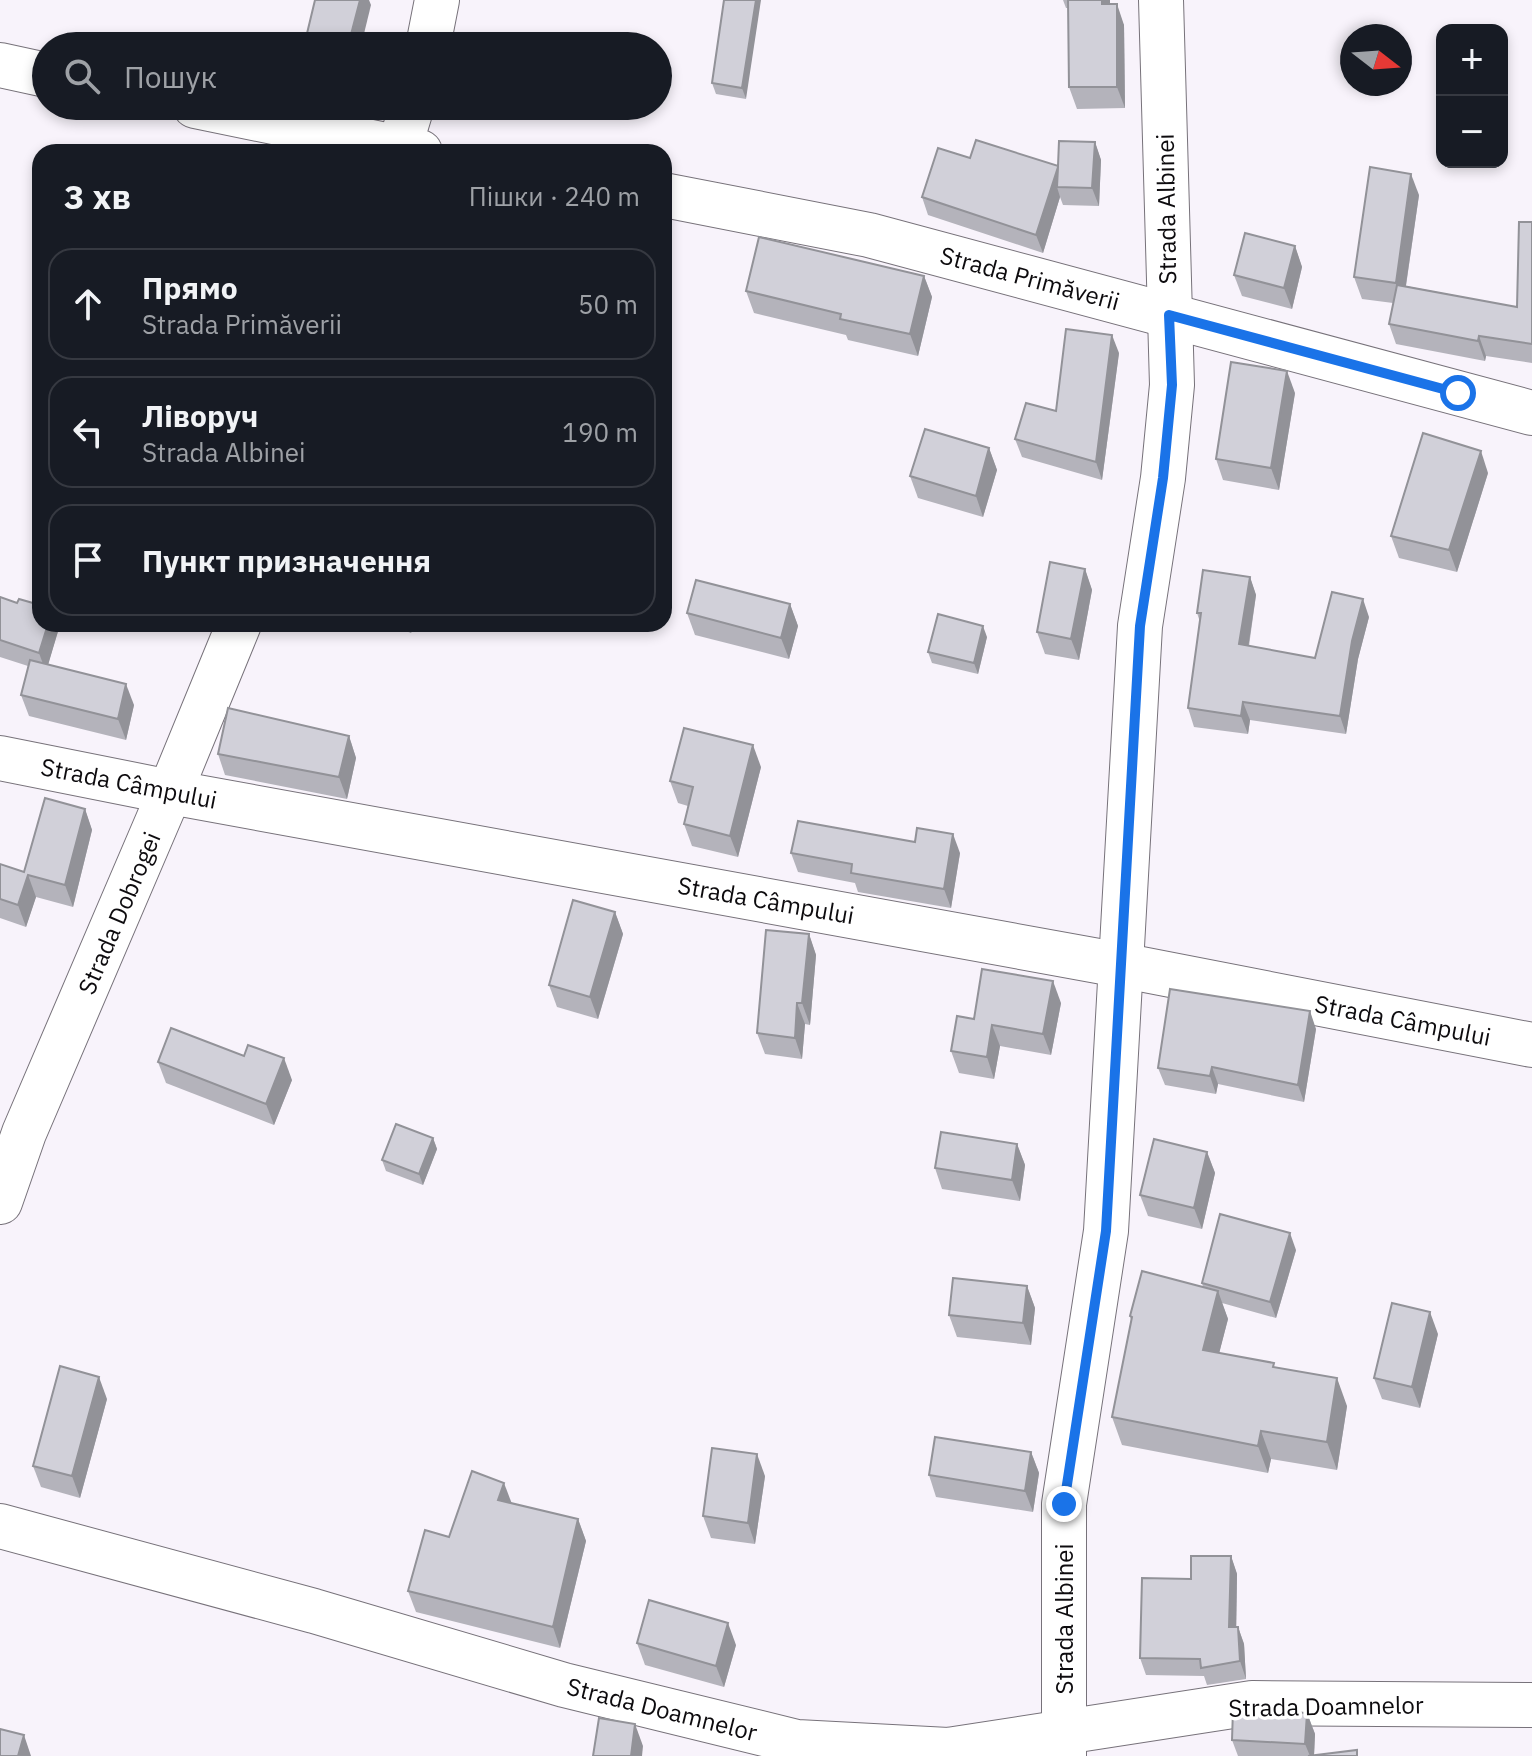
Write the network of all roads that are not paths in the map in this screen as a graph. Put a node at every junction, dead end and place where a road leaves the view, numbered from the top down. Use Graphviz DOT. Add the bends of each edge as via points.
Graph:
graph roads {
  1 [pos="437,0"];
  2 [pos="1161,0"];
  3 [pos="431,32"];
  4 [pos="0,65"];
  5 [pos="32,72"];
  6 [pos="261,120"];
  7 [pos="410,120"];
  8 [pos="373,144"];
  9 [pos="407,144"];
  10 [pos="672,197"];
  11 [pos="1169,315"];
  12 [pos="1532,413"];
  13 [pos="236,632"];
  14 [pos="0,758"];
  15 [pos="170,792"];
  16 [pos="1120,965"];
  17 [pos="1532,1045"];
  18 [pos="0,1202"];
  19 [pos="0,1526"];
  20 [pos="1532,1705"];
  21 [pos="1064,1745"];
  1 -- 3 [label="street"];
  2 -- 11 [label="street, Strada Albinei"];
  4 -- 5 [label="street"];
  6 -- 8 [label="street"];
  7 -- 9 [label="street"];
  10 -- 11 [label="street, Strada Primăverii" via="869,235"];
  11 -- 12 [label="street, Strada Primăverii"];
  11 -- 16 [label="street, Strada Albinei" via="1172,385 1140,626"];
  13 -- 15 [label="street, Strada Dobrogei"];
  14 -- 15 [label="street, Strada Câmpului"];
  15 -- 16 [label="street, Strada Câmpului"];
  15 -- 18 [label="street, Strada Dobrogei" via="24,1133"];
  16 -- 17 [label="street, Strada Câmpului"];
  16 -- 21 [label="street, Strada Albinei" via="1106,1231 1064,1504"];
  19 -- 21 [label="street, Strada Doamnelor" via="564,1685 797,1742 948,1750"];
  20 -- 21 [label="street, Strada Doamnelor" via="1252,1703"];
}
